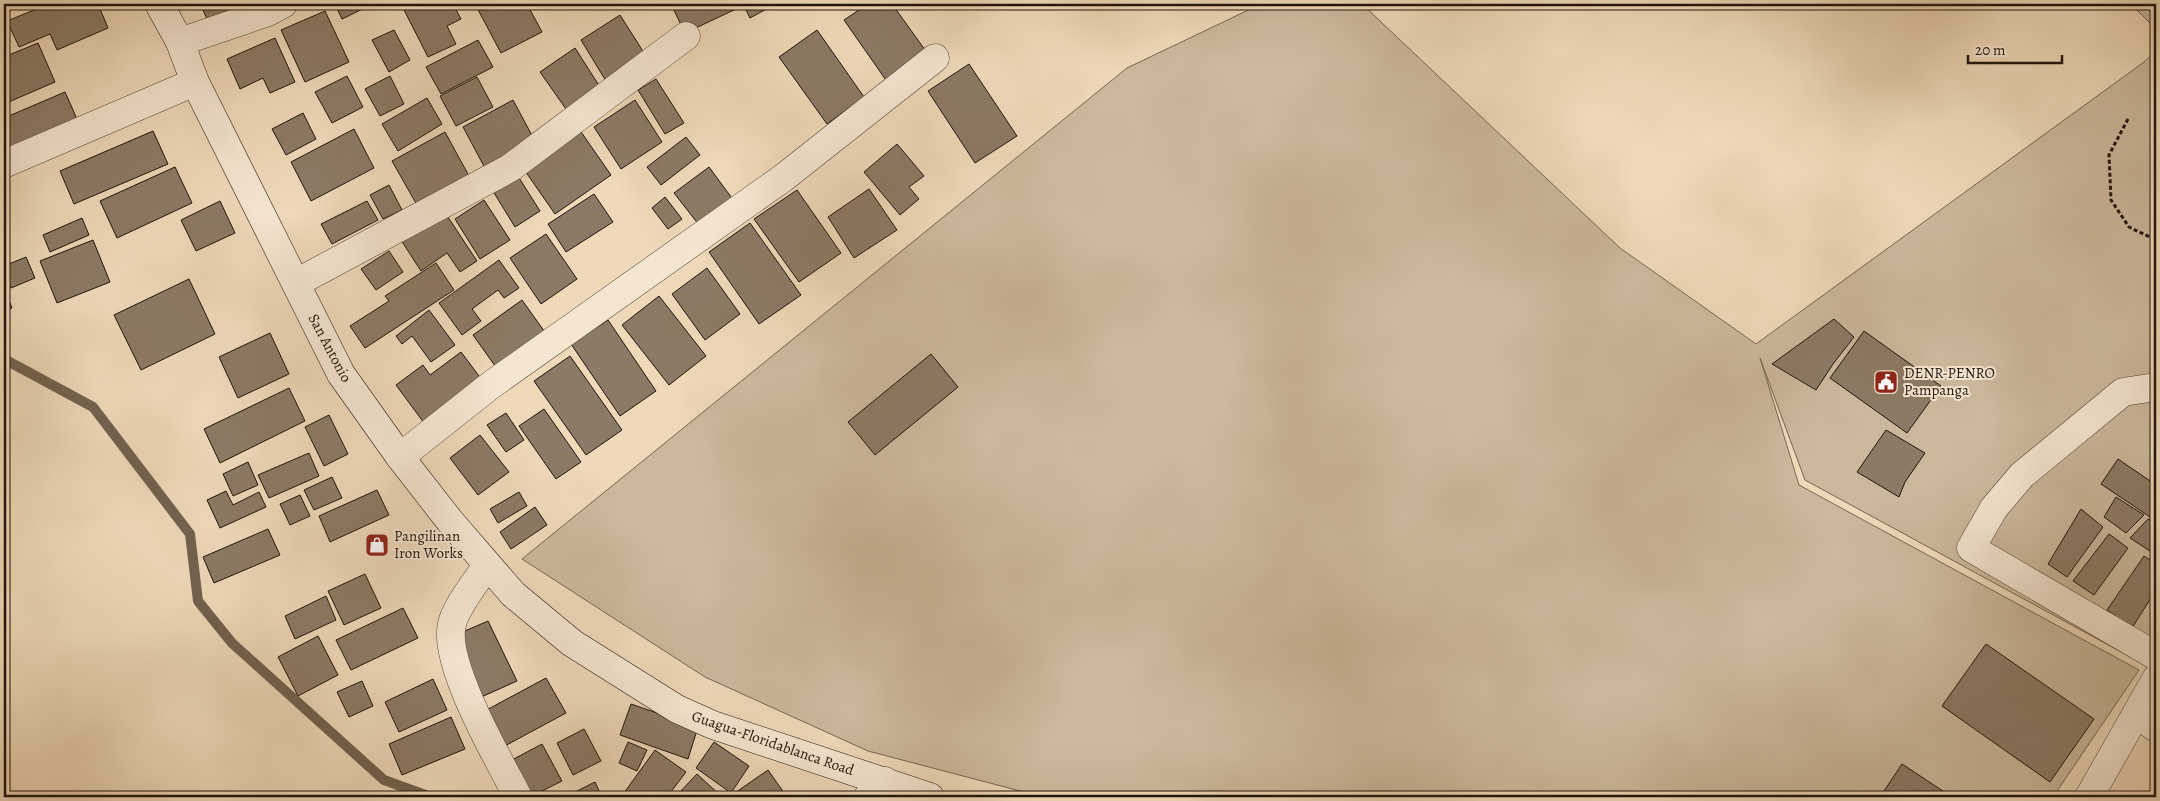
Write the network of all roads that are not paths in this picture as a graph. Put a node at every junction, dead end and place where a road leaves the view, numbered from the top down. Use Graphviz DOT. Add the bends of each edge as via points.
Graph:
graph roads {
  1 [pos="159,4"];
  2 [pos="283,4"];
  3 [pos="686,36"];
  4 [pos="180,42"];
  5 [pos="935,58"];
  6 [pos="194,82"];
  7 [pos="4,164"];
  8 [pos="296,283"];
  9 [pos="2156,388"];
  10 [pos="400,457"];
  11 [pos="487,565"];
  12 [pos="572,643"];
  13 [pos="2156,656"];
  14 [pos="2156,679"];
  15 [pos="2147,721"];
  16 [pos="876,789"];
  17 [pos="518,797"];
  18 [pos="930,797"];
  19 [pos="2088,797"];
  1 -- 4 [label="street, San Antonio"];
  2 -- 4 [label="street"];
  3 -- 8 [label="street" via="510,168"];
  4 -- 6 [label="street, San Antonio"];
  5 -- 10 [label="street" via="783,178 490,385"];
  6 -- 7 [label="street"];
  6 -- 8 [label="street, San Antonio"];
  8 -- 10 [label="street, San Antonio" via="341,374"];
  9 -- 13 [label="street" via="2123,392 2022,475 1994,508 1971,548"];
  10 -- 11 [label="street, San Antonio"];
  11 -- 12 [label="street, San Antonio" via="513,594"];
  11 -- 17 [label="street" via="452,622 453,660"];
  12 -- 16 [label="street, Guagua-Floridablanca Road" via="677,709"];
  14 -- 15 [label="street"];
  15 -- 19 [label="street"];
  16 -- 18 [label="street, Guagua-Floridablanca Road"];
}
